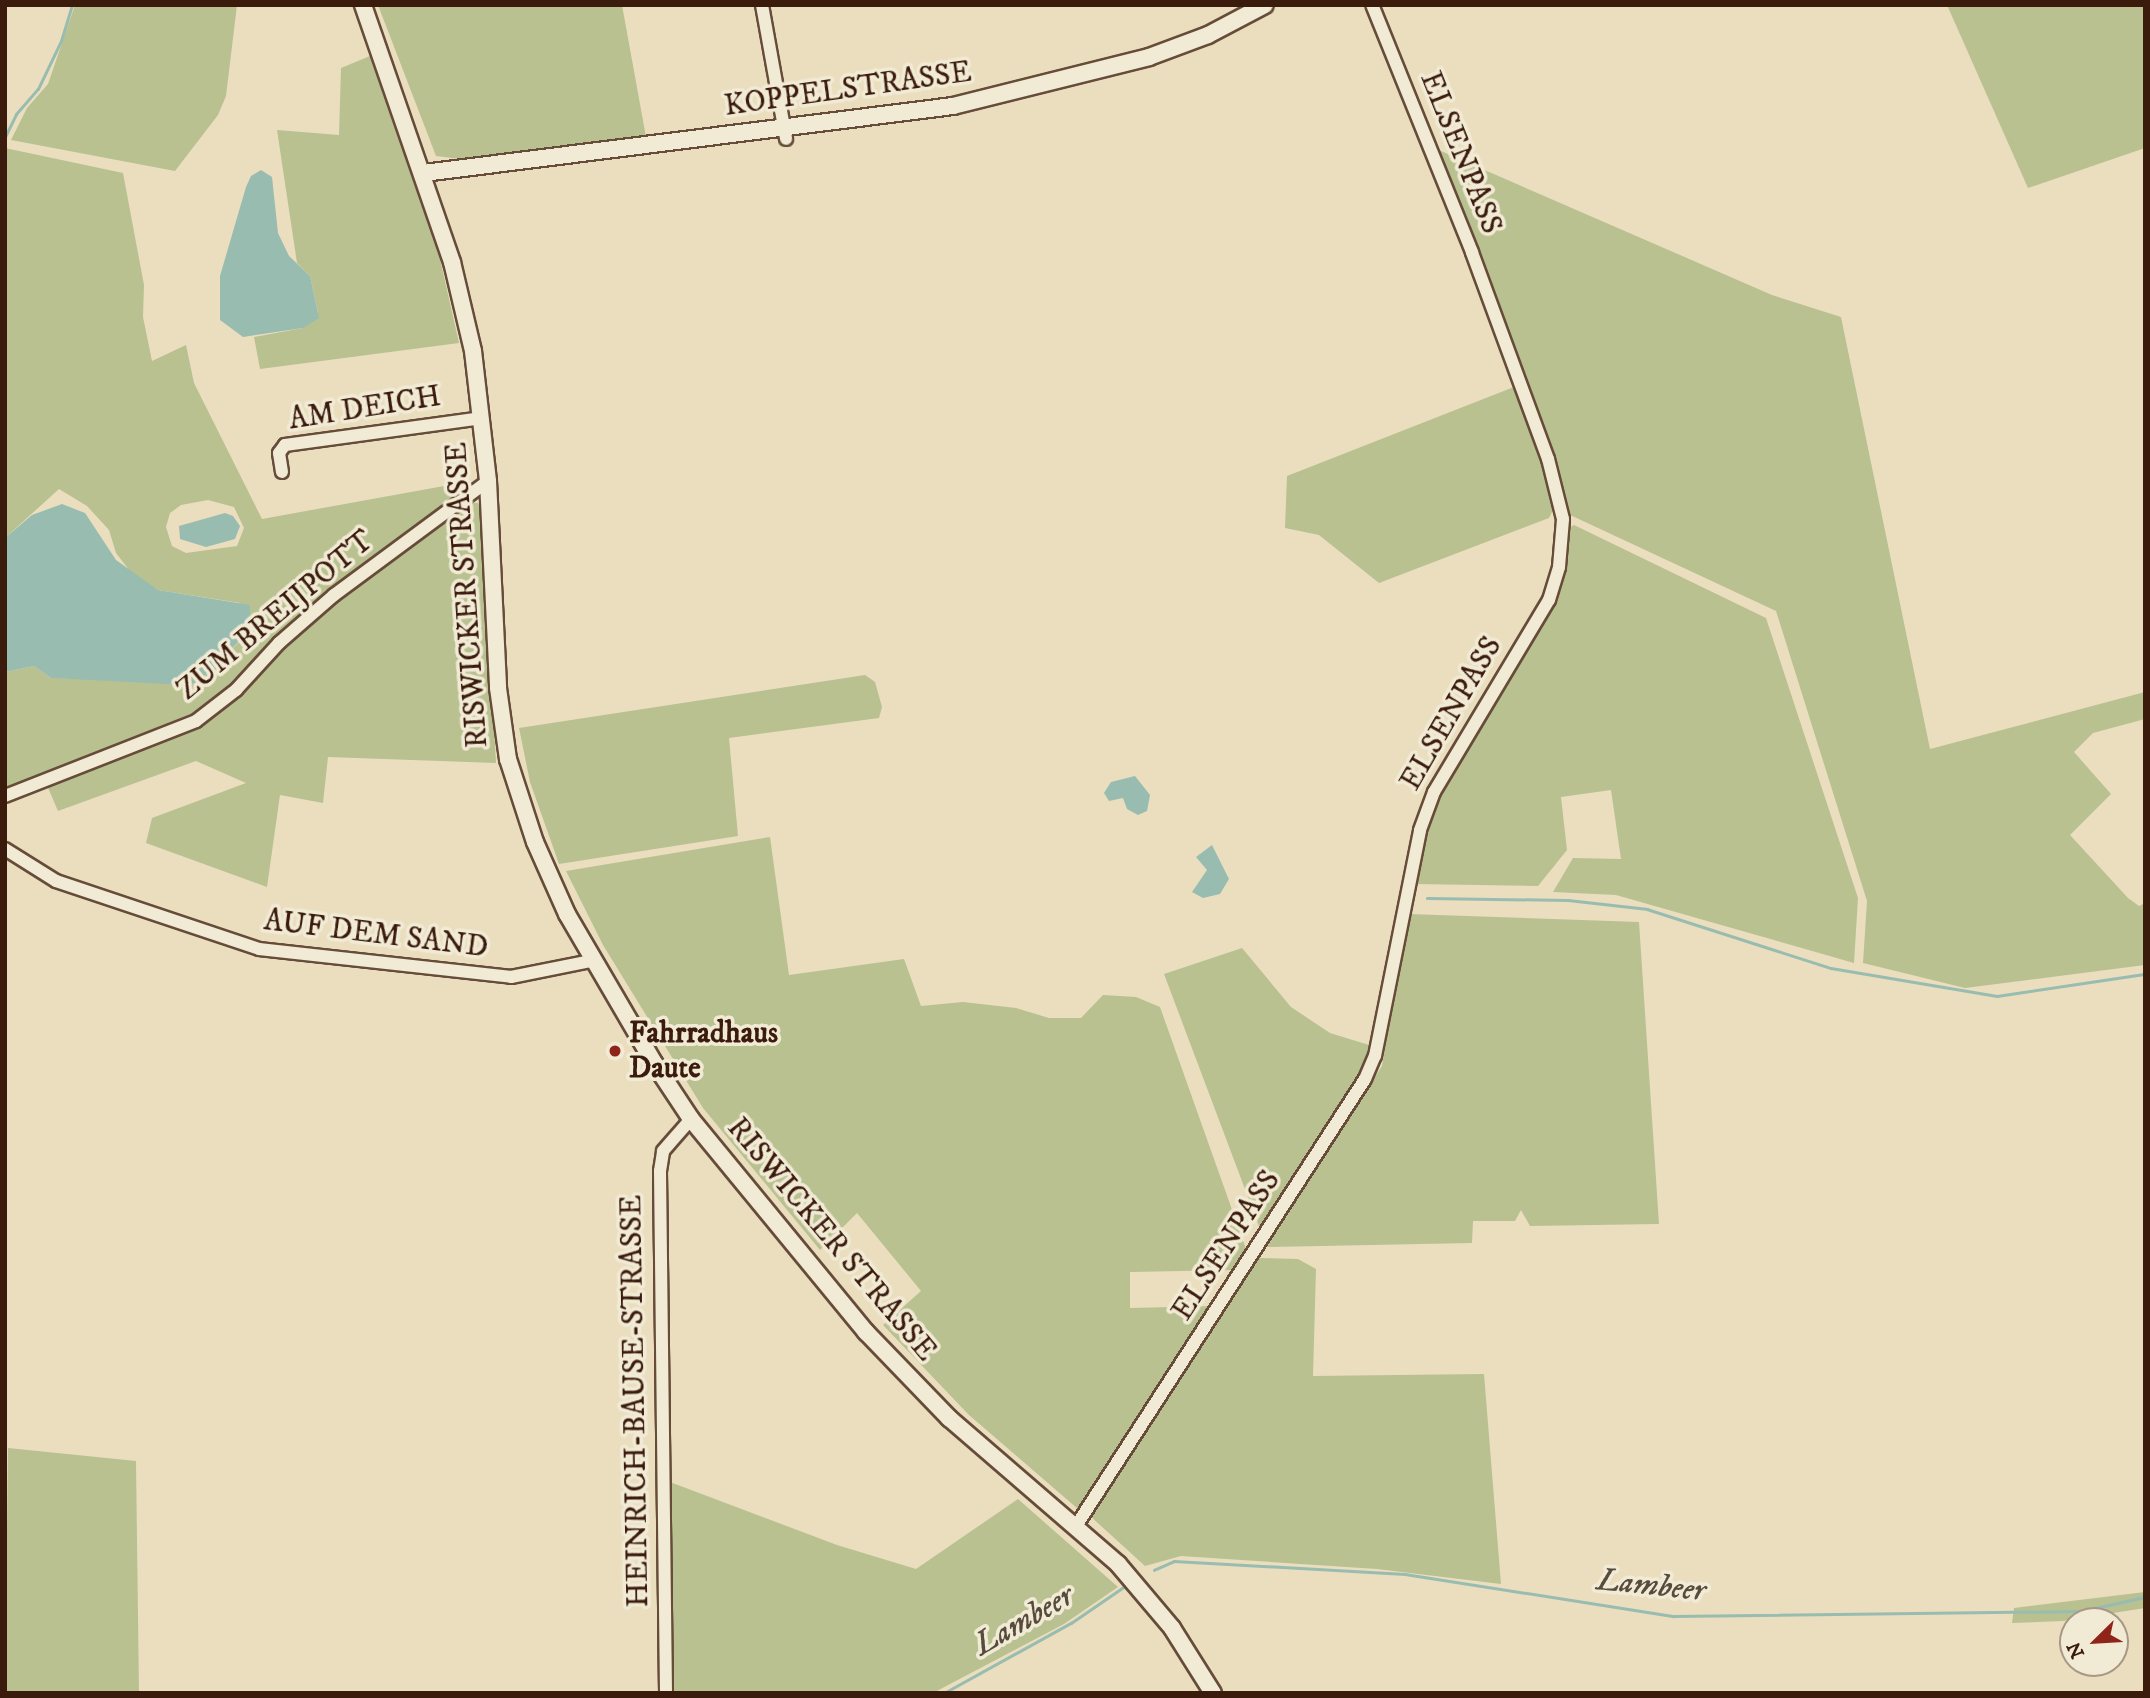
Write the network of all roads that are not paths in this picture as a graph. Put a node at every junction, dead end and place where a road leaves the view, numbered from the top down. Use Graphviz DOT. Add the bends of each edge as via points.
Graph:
graph roads {
  1 [pos="363,5"];
  2 [pos="762,5"];
  3 [pos="1265,5"];
  4 [pos="1372,5"];
  5 [pos="1237,12"];
  6 [pos="785,134"];
  7 [pos="424,173"];
  8 [pos="482,418"];
  9 [pos="282,472"];
  10 [pos="488,481"];
  11 [pos="5,796"];
  12 [pos="5,849"];
  13 [pos="591,961"];
  14 [pos="691,1119"];
  15 [pos="1076,1526"];
  16 [pos="666,1693"];
  17 [pos="1213,1693"];
  1 -- 7 [label="street, RISWICKER STRASSE"];
  2 -- 6 [label="street"];
  3 -- 5 [label="street, KOPPELSTRASSE"];
  4 -- 15 [label="street, ELSENPASS" via="1472,252 1548,459 1563,519 1559,567 1549,600 1434,792 1420,830 1375,1056 1365,1079"];
  5 -- 6 [label="street, KOPPELSTRASSE" via="1149,57 953,106"];
  6 -- 7 [label="street, KOPPELSTRASSE"];
  7 -- 8 [label="street, RISWICKER STRASSE" via="452,262"];
  8 -- 9 [label="street, AM DEICH" via="285,445 279,453"];
  8 -- 10 [label="street, RISWICKER STRASSE"];
  10 -- 11 [label="street, ZUM BREIJPOTT" via="334,595 279,643 236,690 196,721"];
  10 -- 13 [label="street, RISWICKER STRASSE" via="498,688 508,759 535,842"];
  12 -- 13 [label="street, AUF DEM SAND" via="56,881 259,949 511,977"];
  13 -- 14 [label="street, RISWICKER STRASSE"];
  14 -- 15 [label="street, RISWICKER STRASSE" via="866,1332 949,1418"];
  14 -- 16 [label="street, HEINRICH-BAUSE-STRASSE" via="663,1151 660,1171"];
  15 -- 17 [label="street, RISWICKER STRASSE" via="1118,1564 1172,1628"];
}
